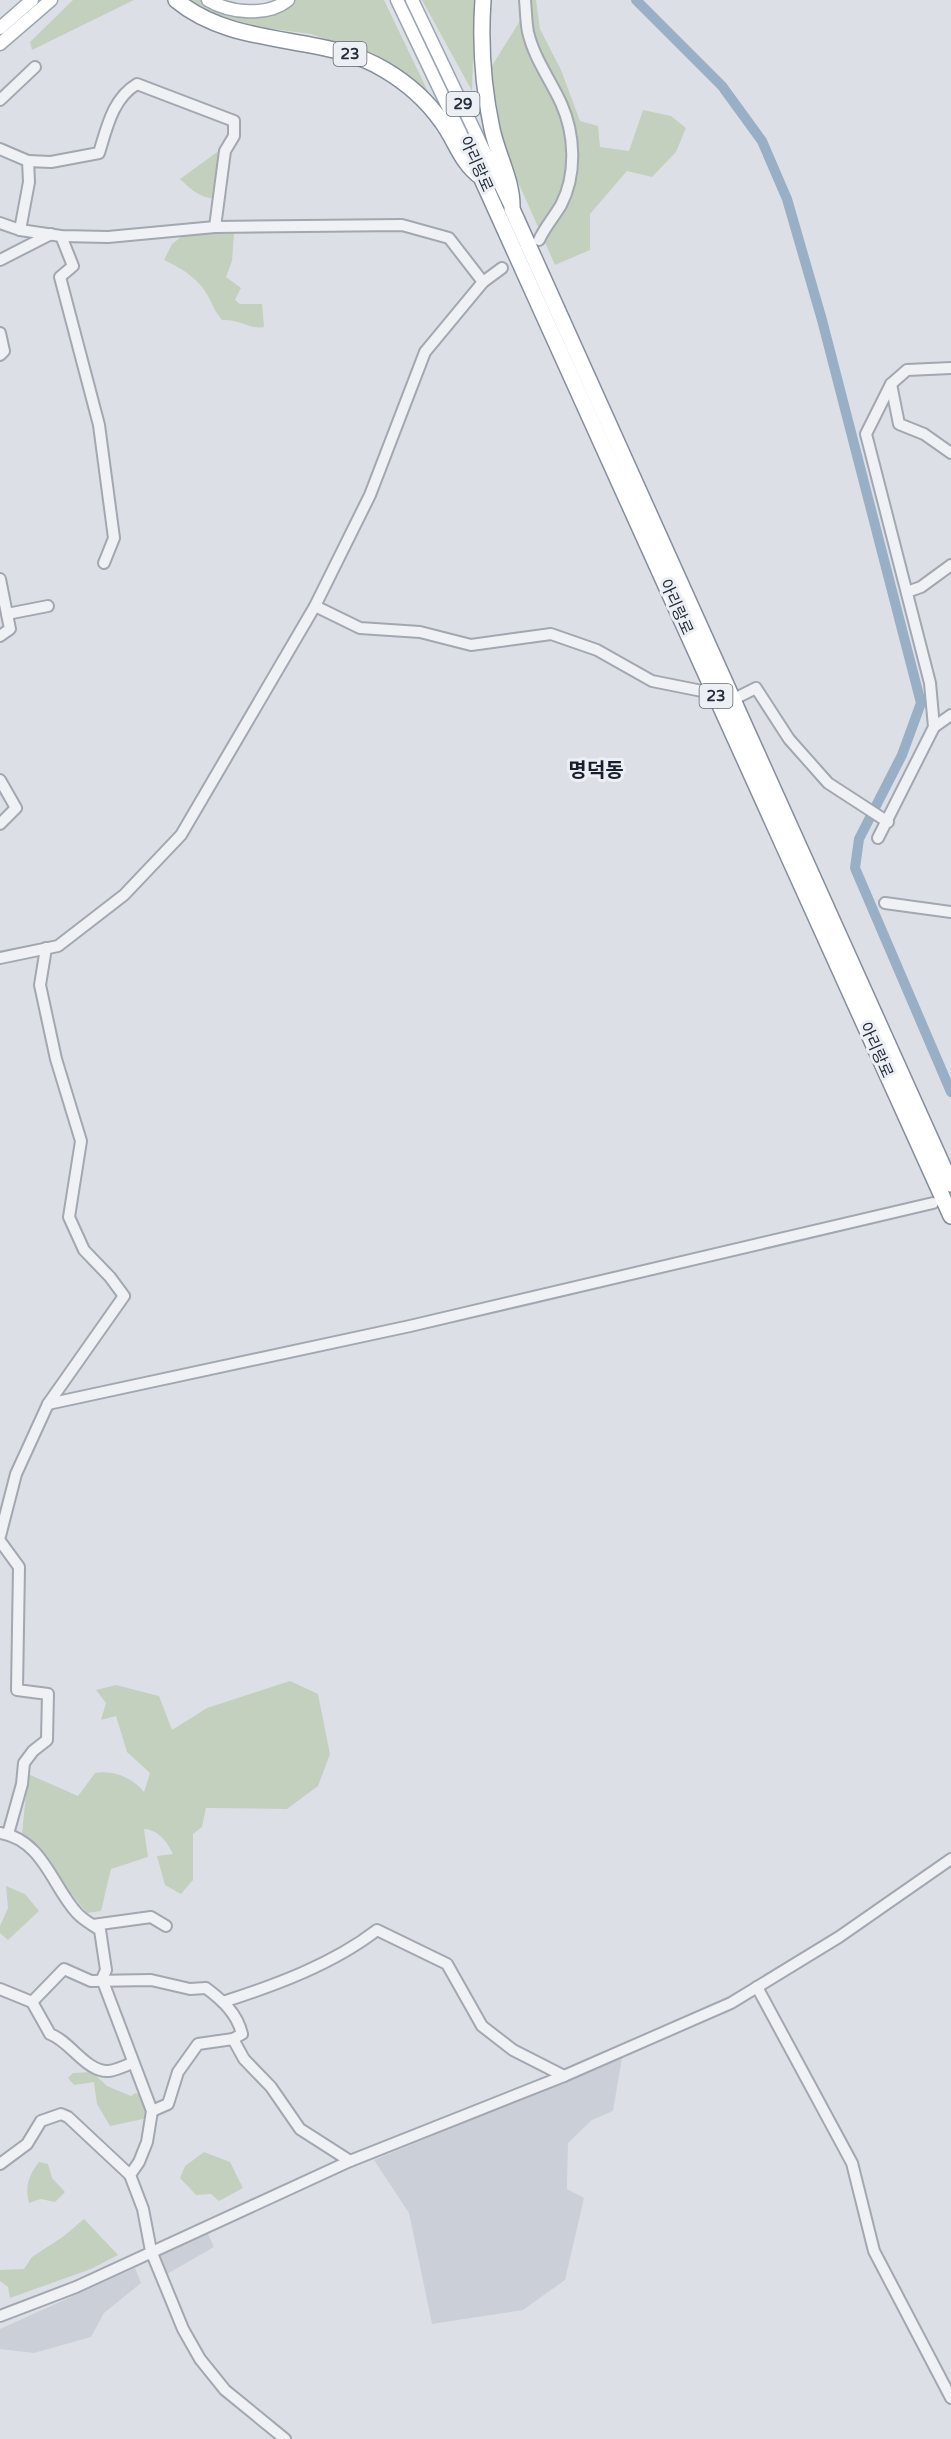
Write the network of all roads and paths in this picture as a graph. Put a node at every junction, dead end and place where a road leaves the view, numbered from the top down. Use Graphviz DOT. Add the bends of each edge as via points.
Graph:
graph roads {
  1 [pos="24,0"];
  2 [pos="32,0"];
  3 [pos="51,0"];
  4 [pos="176,0"];
  5 [pos="208,0"];
  6 [pos="288,0"];
  7 [pos="397,0"];
  8 [pos="412,0"];
  9 [pos="483,0"];
  10 [pos="525,0"];
  11 [pos="17,13"];
  12 [pos="0,28"];
  13 [pos="0,44"];
  14 [pos="35,67"];
  15 [pos="0,100"];
  16 [pos="0,149"];
  17 [pos="28,161"];
  18 [pos="481,177"];
  19 [pos="512,209"];
  20 [pos="0,223"];
  21 [pos="215,227"];
  22 [pos="20,230"];
  23 [pos="56,235"];
  24 [pos="539,240"];
  25 [pos="0,261"];
  26 [pos="502,268"];
  27 [pos="483,282"];
  28 [pos="0,333"];
  29 [pos="0,355"];
  30 [pos="951,368"];
  31 [pos="891,384"];
  32 [pos="951,453"];
  33 [pos="105,562"];
  34 [pos="951,564"];
  35 [pos="0,579"];
  36 [pos="907,592"];
  37 [pos="48,606"];
  38 [pos="315,606"];
  39 [pos="7,614"];
  40 [pos="0,636"];
  41 [pos="702,691"];
  42 [pos="740,696"];
  43 [pos="951,715"];
  44 [pos="934,727"];
  45 [pos="0,780"];
  46 [pos="885,821"];
  47 [pos="0,824"];
  48 [pos="878,838"];
  49 [pos="885,903"];
  50 [pos="951,912"];
  51 [pos="46,948"];
  52 [pos="0,958"];
  53 [pos="951,1184"];
  54 [pos="933,1203"];
  55 [pos="951,1216"];
  56 [pos="48,1404"];
  57 [pos="0,1536"];
  58 [pos="0,1541"];
  59 [pos="4,1833"];
  60 [pos="951,1859"];
  61 [pos="93,1925"];
  62 [pos="166,1926"];
  63 [pos="102,1979"];
  64 [pos="757,1987"];
  65 [pos="0,1989"];
  66 [pos="32,2002"];
  67 [pos="223,2002"];
  68 [pos="233,2039"];
  69 [pos="132,2064"];
  70 [pos="564,2076"];
  71 [pos="152,2111"];
  72 [pos="350,2162"];
  73 [pos="0,2164"];
  74 [pos="130,2175"];
  75 [pos="152,2251"];
  76 [pos="0,2316"];
  77 [pos="945,2378"];
  78 [pos="951,2398"];
  79 [pos="285,2439"];
  1 -- 11 [label="main road"];
  2 -- 11 [label="main road"];
  3 -- 13 [label="main road"];
  4 -- 18 [label="highway, 23" via="194,15 255,35 348,54 384,69 412,88 442,122 469,169"];
  5 -- 6 [label="main road" via="221,8 247,11 280,6"];
  7 -- 18 [label="main road, 아리랑로 / 29"];
  8 -- 19 [label="main road, 아리랑로 / 29"];
  9 -- 19 [label="highway, 23" via="483,75 492,130 513,193"];
  10 -- 24 [label="street" via="528,32 542,70 561,103 572,140 572,168 561,205"];
  11 -- 12 [label="main road"];
  14 -- 15 [label="street"];
  16 -- 17 [label="street"];
  17 -- 21 [label="street" via="51,162 99,153 119,100 137,84 234,121 234,136 225,151"];
  17 -- 22 [label="street" via="30,182"];
  18 -- 55 [label="highway, 아리랑로 / 23"];
  19 -- 53 [label="highway, 아리랑로 / 23"];
  20 -- 22 [label="street"];
  21 -- 23 [label="street" via="108,237"];
  21 -- 27 [label="street" via="402,225 448,238"];
  22 -- 23 [label="street"];
  23 -- 25 [label="street"];
  23 -- 33 [label="street" via="72,266 60,277 99,425 114,538"];
  26 -- 27 [label="street"];
  27 -- 38 [label="street" via="425,352 370,495"];
  28 -- 29 [label="street" via="4,351"];
  30 -- 31 [label="street" via="907,370"];
  31 -- 32 [label="street" via="899,424 924,434"];
  31 -- 36 [label="street" via="866,434"];
  34 -- 36 [label="street" via="921,587"];
  35 -- 39 [label="street"];
  36 -- 44 [label="street" via="930,683"];
  37 -- 39 [label="street"];
  38 -- 41 [label="street" via="360,628 420,632 471,645 551,634 597,650 652,681"];
  38 -- 51 [label="street" via="181,835 124,895 58,946"];
  39 -- 40 [label="street" via="10,629"];
  42 -- 46 [label="street" via="756,688 789,739 828,783"];
  43 -- 44 [label="street"];
  44 -- 46 [label="street"];
  45 -- 47 [label="street" via="16,808"];
  46 -- 48 [label="street"];
  49 -- 50 [label="street"];
  51 -- 52 [label="street"];
  51 -- 56 [label="street" via="40,986 56,1059 81,1141 69,1217 84,1250 124,1296"];
  54 -- 56 [label="street" via="410,1326"];
  56 -- 57 [label="street" via="16,1474"];
  58 -- 59 [label="street" via="19,1567 17,1690 48,1694 47,1740 24,1763 22,1784"];
  59 -- 61 [label="street" via="25,1844 47,1866 77,1914"];
  60 -- 64 [label="street" via="839,1937"];
  61 -- 62 [label="street" via="152,1917"];
  61 -- 63 [label="street" via="100,1930 106,1970"];
  63 -- 66 [label="street" via="91,1981 64,1969"];
  63 -- 67 [label="street" via="151,1980 190,1989 206,1988"];
  63 -- 69 [label="street"];
  64 -- 70 [label="street" via="730,2003"];
  64 -- 77 [label="street" via="852,2163 874,2251"];
  65 -- 66 [label="street"];
  66 -- 69 [label="street" via="50,2034 62,2038 92,2066 108,2071"];
  67 -- 68 [label="street" via="240,2023 242,2034"];
  67 -- 70 [label="street" via="352,1949 377,1930 447,1965 482,2026 513,2050"];
  68 -- 71 [label="street" via="198,2044 178,2072 168,2104"];
  68 -- 72 [label="street" via="300,2130"];
  69 -- 71 [label="street"];
  70 -- 72 [label="street"];
  71 -- 74 [label="street" via="147,2142"];
  72 -- 75 [label="street"];
  73 -- 74 [label="street" via="27,2144 40,2121 61,2114"];
  74 -- 75 [label="street" via="143,2208"];
  75 -- 76 [label="street" via="76,2287"];
  75 -- 79 [label="street" via="183,2329 200,2359 225,2390"];
  77 -- 78 [label="street"];
}
